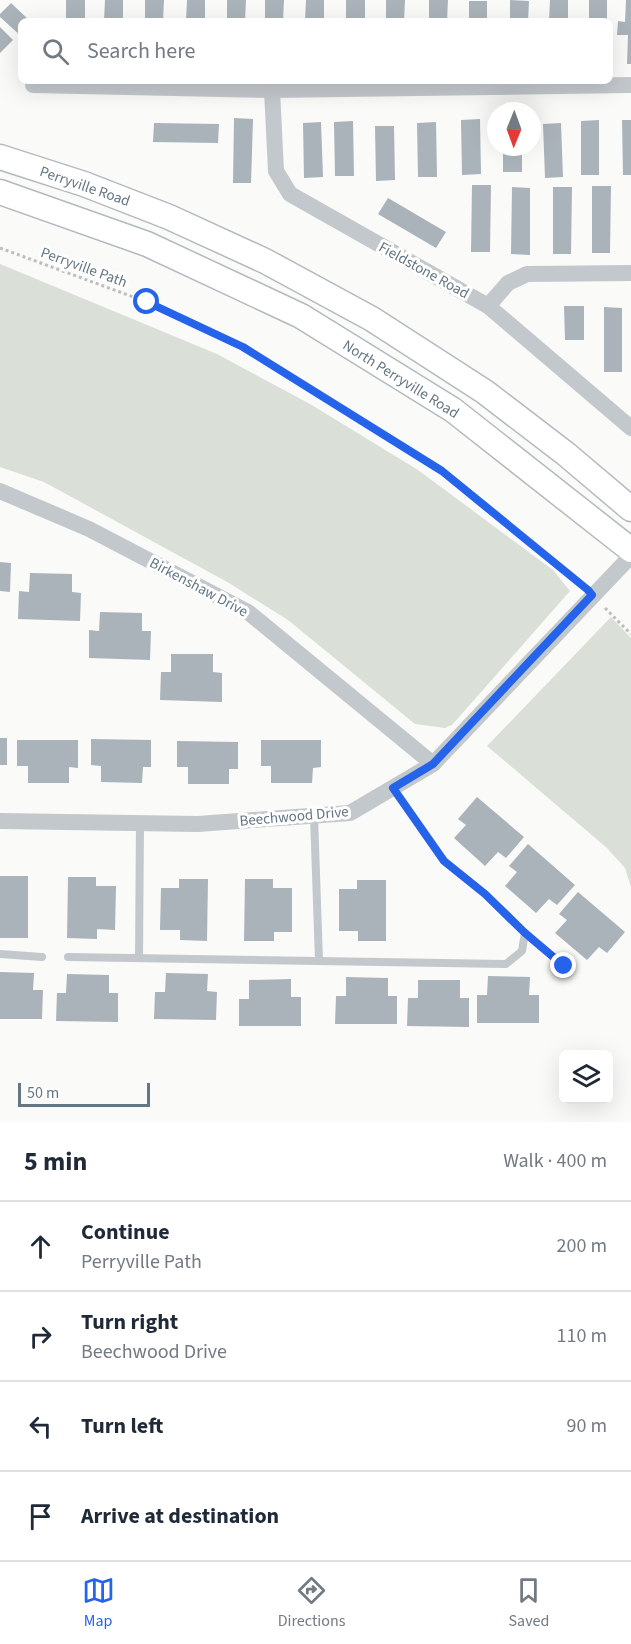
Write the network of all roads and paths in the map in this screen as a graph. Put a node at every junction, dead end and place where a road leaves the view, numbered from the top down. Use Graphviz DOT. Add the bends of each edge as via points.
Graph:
graph roads {
  1 [pos="33,85"];
  2 [pos="631,85"];
  3 [pos="272,90"];
  4 [pos="0,157"];
  5 [pos="0,192"];
  6 [pos="0,248"];
  7 [pos="631,273"];
  8 [pos="488,306"];
  9 [pos="631,428"];
  10 [pos="0,491"];
  11 [pos="631,509"];
  12 [pos="631,550"];
  13 [pos="631,556"];
  14 [pos="592,595"];
  15 [pos="631,634"];
  16 [pos="433,764"];
  17 [pos="393,788"];
  18 [pos="315,816"];
  19 [pos="0,821"];
  20 [pos="140,823"];
  21 [pos="525,933"];
  22 [pos="0,954"];
  23 [pos="42,957"];
  24 [pos="68,957"];
  25 [pos="139,958"];
  26 [pos="319,961"];
  27 [pos="564,966"];
  1 -- 3 [label="street"];
  2 -- 3 [label="street"];
  3 -- 8 [label="street, Fieldstone Road" via="276,171 290,194"];
  4 -- 11 [label="main road, Perryville Road" via="169,217 265,261 372,319 485,392"];
  5 -- 12 [label="main road, North Perryville Road" via="147,244 301,316 453,410"];
  6 -- 14 [label="path, Perryville Path" via="147,302 243,347 442,471"];
  7 -- 8 [label="street" via="527,274 508,283"];
  8 -- 9 [label="street, Fieldstone Road"];
  10 -- 16 [label="street, Birkenshaw Drive" via="89,529 248,612"];
  13 -- 14 [label="street, Beechwood Drive"];
  14 -- 15 [label="path, Perryville Path"];
  14 -- 16 [label="street, Beechwood Drive"];
  16 -- 17 [label="street, Beechwood Drive"];
  17 -- 18 [label="street, Beechwood Drive" via="351,813"];
  17 -- 21 [label="lane" via="444,861"];
  18 -- 20 [label="street, Beechwood Drive" via="198,824"];
  18 -- 26 [label="lane"];
  19 -- 20 [label="street, Beechwood Drive"];
  20 -- 25 [label="lane"];
  21 -- 26 [label="lane" via="522,951 506,964"];
  21 -- 27 [label="lane"];
  22 -- 23 [label="lane"];
  24 -- 25 [label="lane"];
  25 -- 26 [label="lane"];
}
